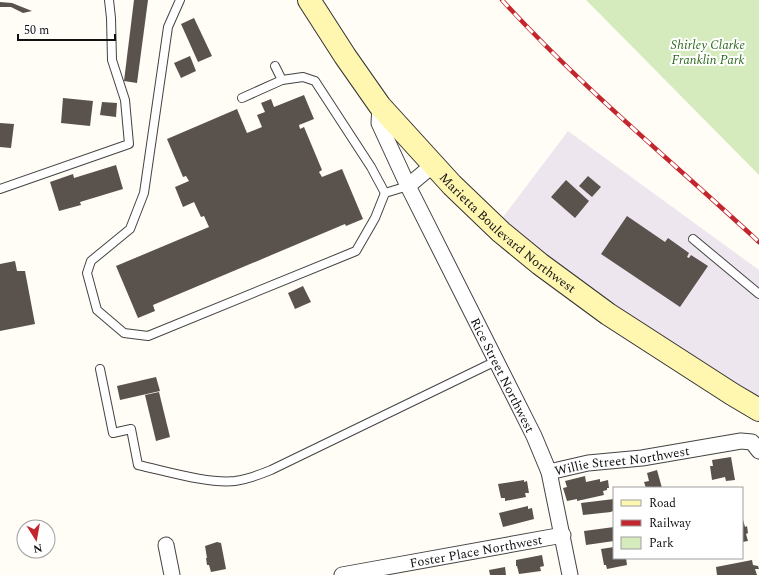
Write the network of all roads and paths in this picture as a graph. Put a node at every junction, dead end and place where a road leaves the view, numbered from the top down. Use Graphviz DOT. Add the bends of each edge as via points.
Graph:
graph roads {
  1 [pos="109,0"];
  2 [pos="180,0"];
  3 [pos="309,0"];
  4 [pos="275,66"];
  5 [pos="282,80"];
  6 [pos="242,98"];
  7 [pos="380,106"];
  8 [pos="433,165"];
  9 [pos="408,186"];
  10 [pos="0,189"];
  11 [pos="385,193"];
  12 [pos="693,239"];
  13 [pos="759,294"];
  14 [pos="496,361"];
  15 [pos="100,369"];
  16 [pos="759,410"];
  17 [pos="759,451"];
  18 [pos="549,472"];
  19 [pos="563,535"];
  20 [pos="166,545"];
  21 [pos="172,575"];
  22 [pos="342,575"];
  23 [pos="570,575"];
  1 -- 10 [label="lane" via="112,60 125,100 129,144"];
  2 -- 11 [label="lane" via="168,27 144,193 130,229 91,261 87,274 97,310 124,333 148,336 356,251 376,218"];
  3 -- 7 [label="main road, Marietta Boulevard Northwest"];
  4 -- 5 [label="lane"];
  5 -- 6 [label="lane"];
  5 -- 11 [label="lane" via="303,77 315,81"];
  7 -- 8 [label="main road, Marietta Boulevard Northwest"];
  7 -- 9 [label="street, Rice Street Northwest" via="379,123"];
  8 -- 9 [label="street"];
  8 -- 16 [label="main road, Marietta Boulevard Northwest" via="501,232 540,264 608,314"];
  9 -- 11 [label="lane"];
  9 -- 14 [label="street, Rice Street Northwest"];
  12 -- 13 [label="lane"];
  14 -- 15 [label="lane" via="271,470 247,479 228,481 208,480 138,465 131,429 113,433"];
  14 -- 18 [label="street, Rice Street Northwest"];
  17 -- 18 [label="street, Willie Street Northwest" via="752,442 741,440 642,458 588,463"];
  18 -- 19 [label="street, Rice Street Northwest"];
  19 -- 22 [label="street, Foster Place Northwest"];
  19 -- 23 [label="street, Rice Street Northwest"];
  20 -- 21 [label="street"];
}
